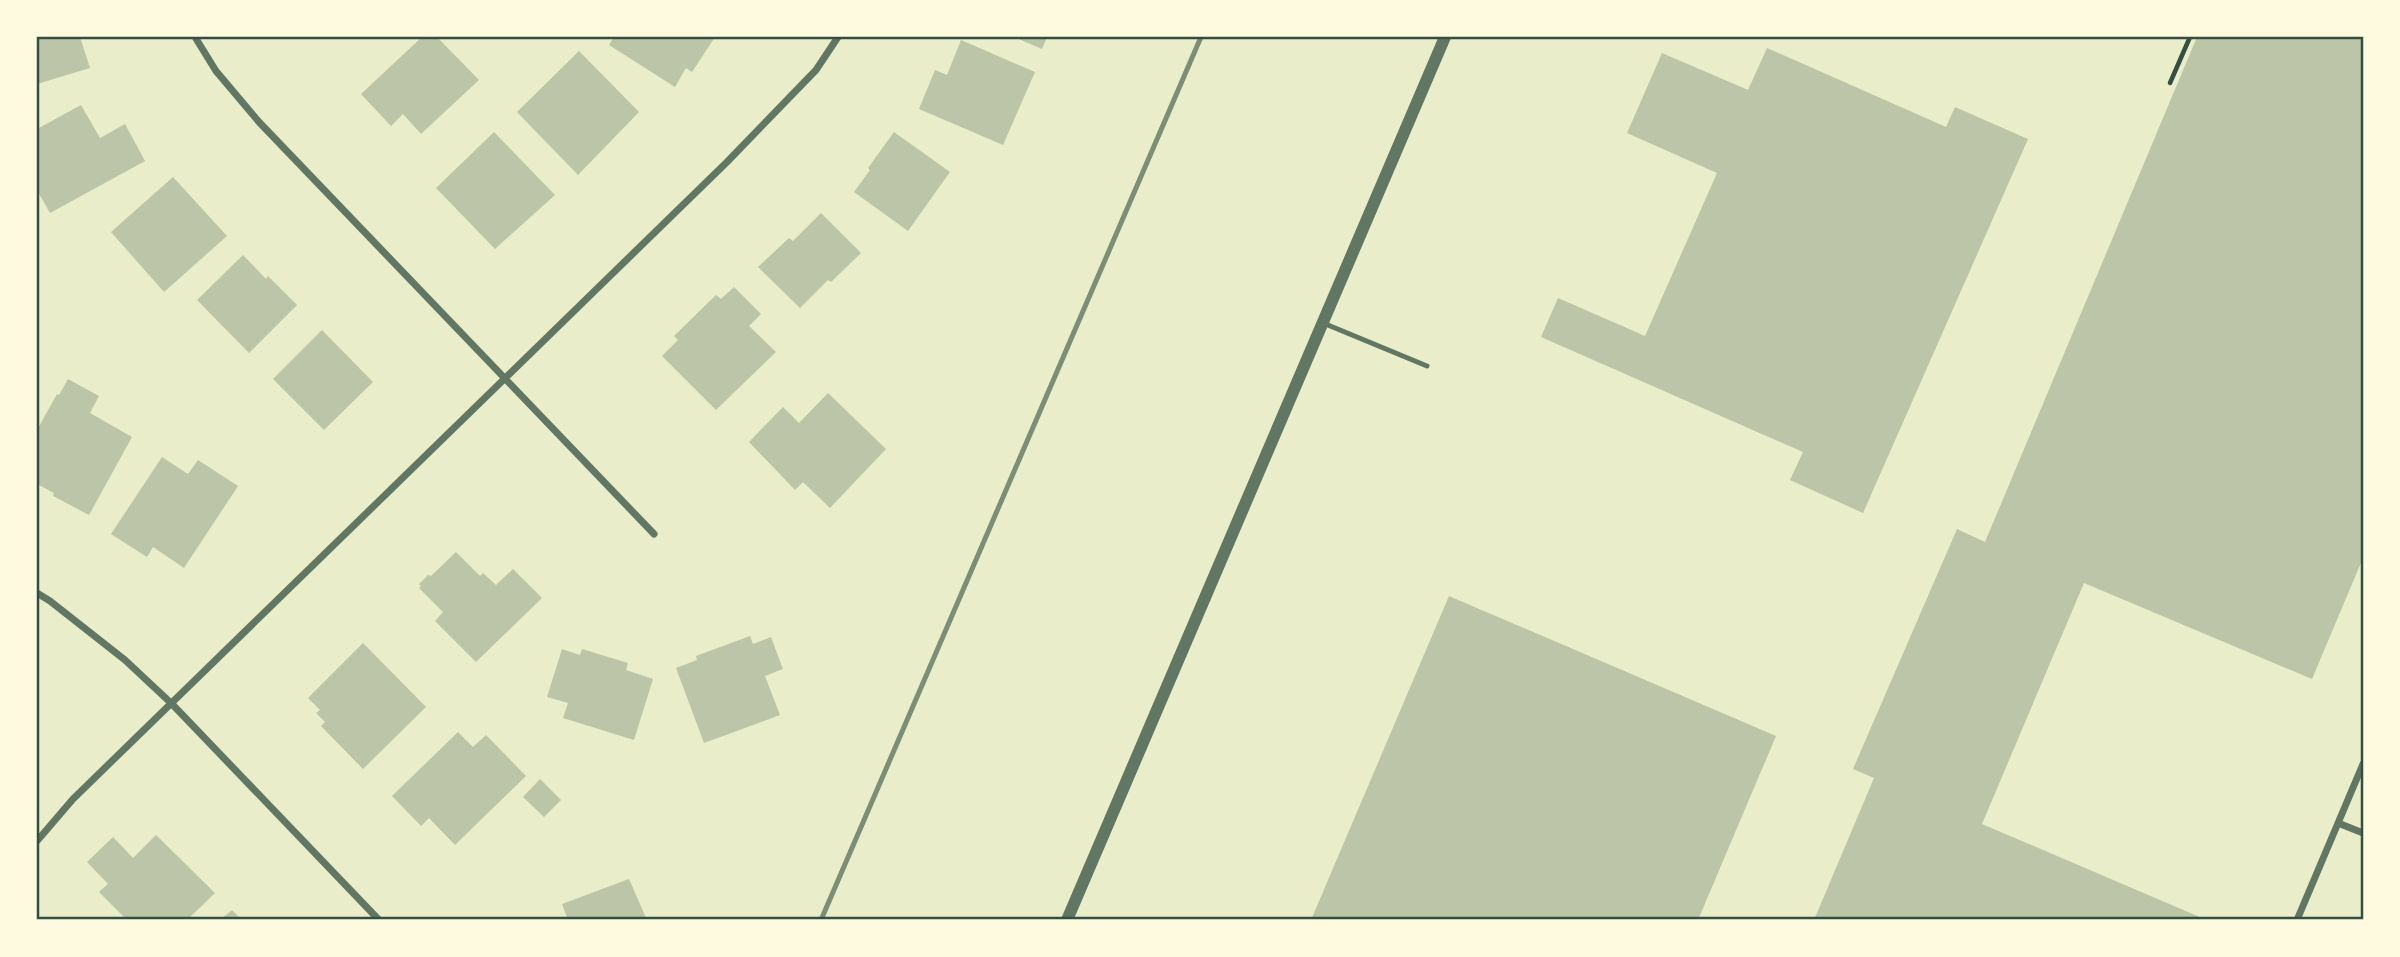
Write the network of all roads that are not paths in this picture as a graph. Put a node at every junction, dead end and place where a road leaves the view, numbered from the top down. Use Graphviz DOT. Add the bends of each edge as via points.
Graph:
graph roads {
  1 [pos="195,37"];
  2 [pos="838,37"];
  3 [pos="1445,37"];
  4 [pos="1322,323"];
  5 [pos="1427,366"];
  6 [pos="503,379"];
  7 [pos="654,534"];
  8 [pos="37,593"];
  9 [pos="172,704"];
  10 [pos="2363,764"];
  11 [pos="2338,823"];
  12 [pos="2363,833"];
  13 [pos="37,842"];
  14 [pos="379,920"];
  15 [pos="1067,920"];
  16 [pos="2297,920"];
  1 -- 6 [label="street" via="216,71 259,122"];
  2 -- 6 [label="street" via="816,70 727,162"];
  3 -- 4 [label="street"];
  4 -- 5 [label="lane"];
  4 -- 15 [label="street"];
  6 -- 7 [label="street"];
  6 -- 9 [label="street"];
  8 -- 9 [label="street" via="125,660"];
  9 -- 13 [label="street" via="73,799"];
  9 -- 14 [label="street"];
  10 -- 11 [label="street"];
  11 -- 12 [label="street"];
  11 -- 16 [label="street"];
}
